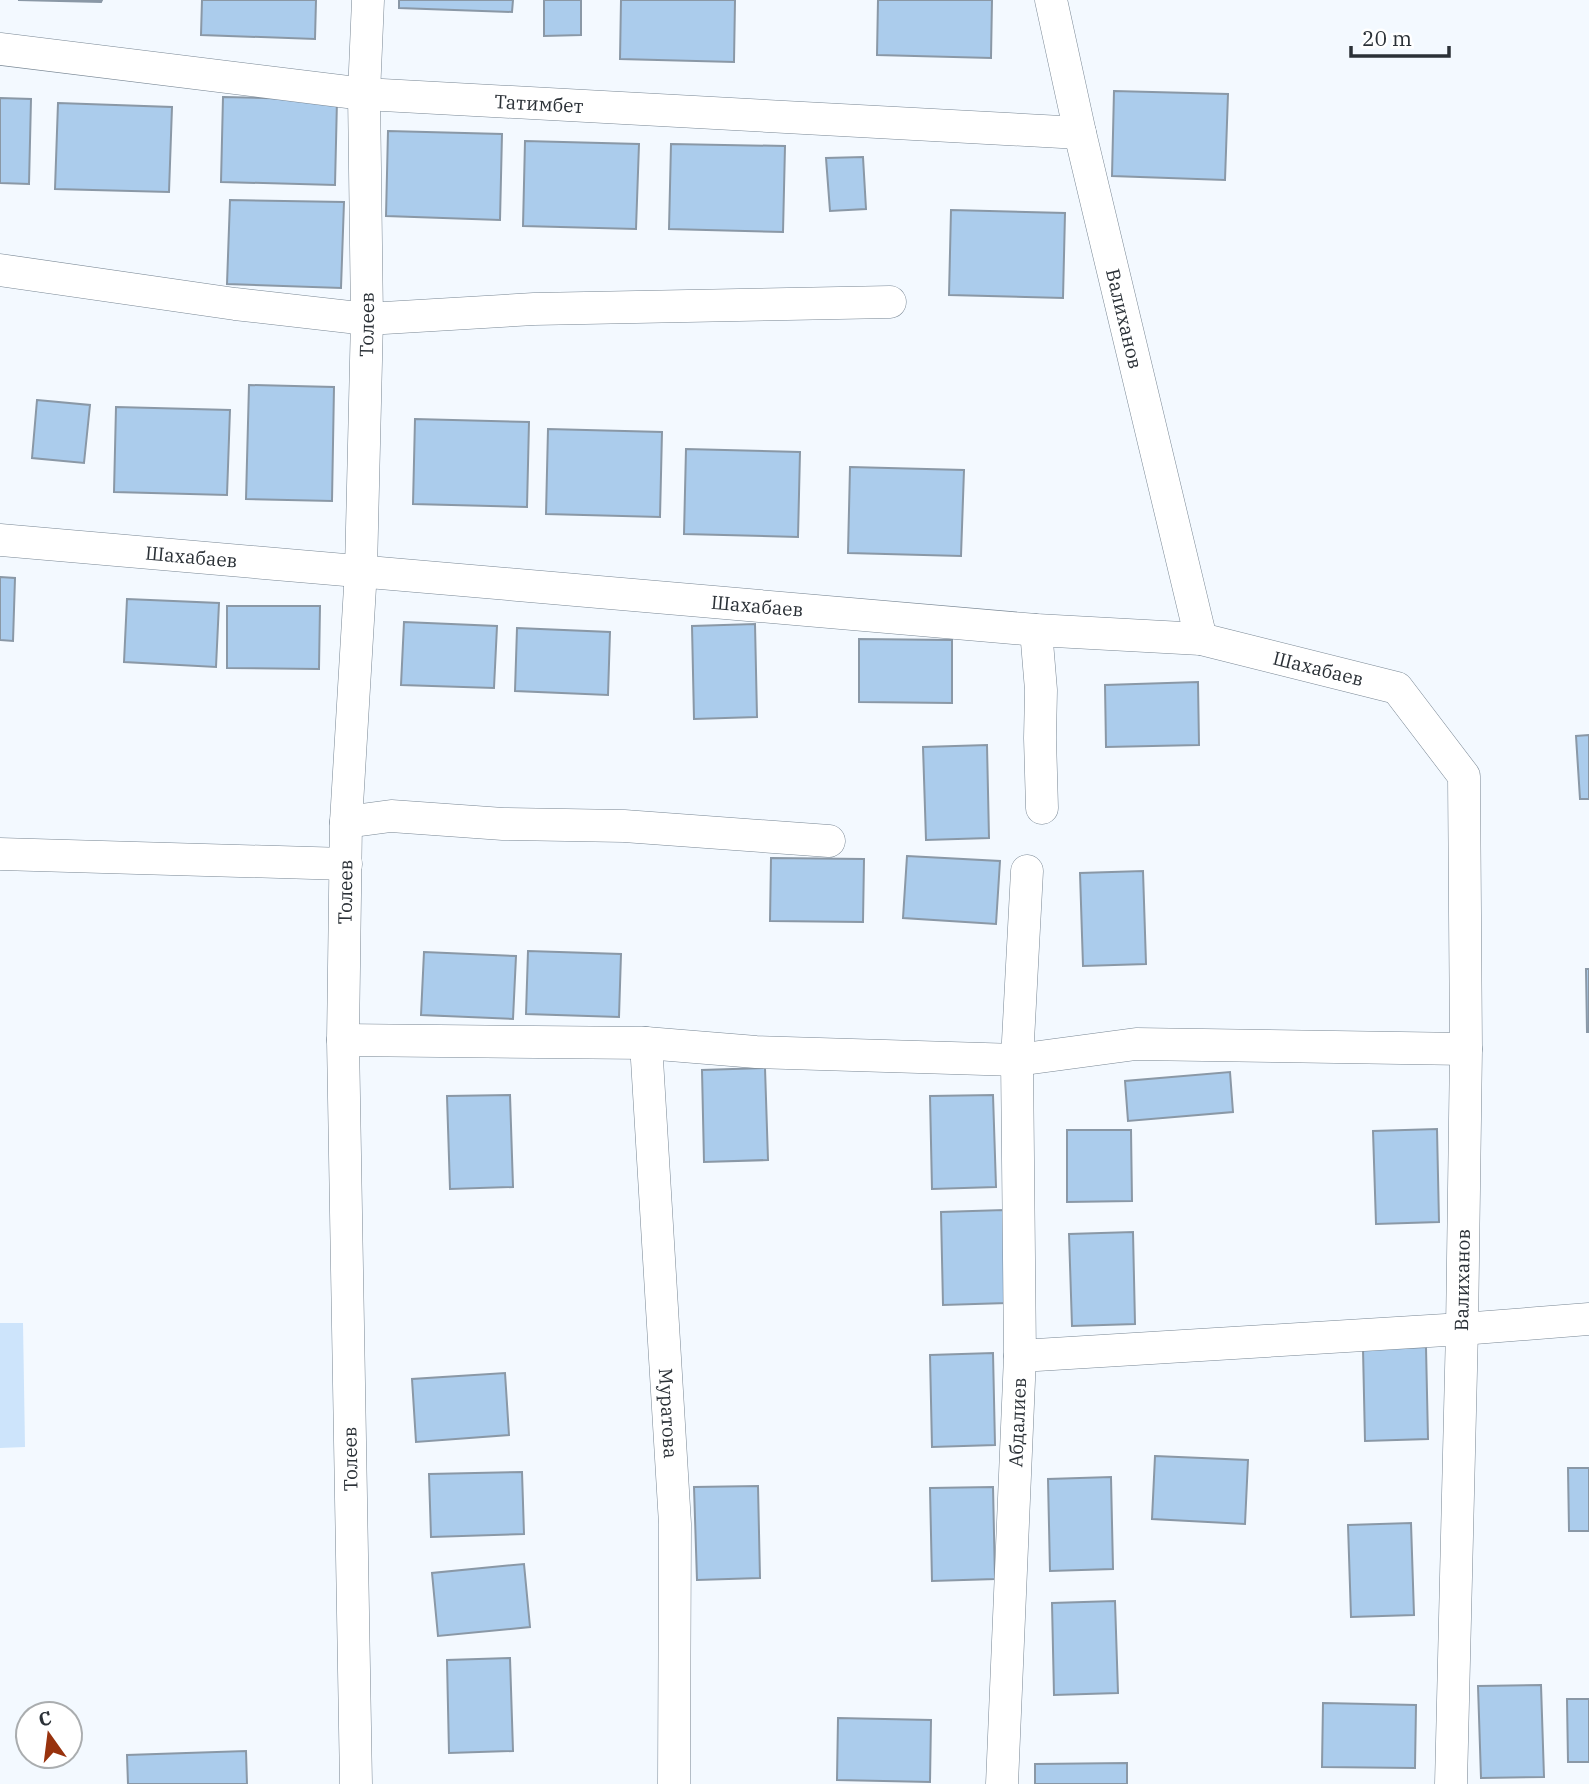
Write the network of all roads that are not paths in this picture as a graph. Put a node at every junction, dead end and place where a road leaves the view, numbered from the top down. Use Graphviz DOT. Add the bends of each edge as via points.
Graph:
graph roads {
  1 [pos="368,0"];
  2 [pos="1051,0"];
  3 [pos="0,49"];
  4 [pos="364,94"];
  5 [pos="1080,133"];
  6 [pos="0,270"];
  7 [pos="890,302"];
  8 [pos="367,319"];
  9 [pos="0,540"];
  10 [pos="360,570"];
  11 [pos="1036,630"];
  12 [pos="1201,639"];
  13 [pos="1464,776"];
  14 [pos="1042,808"];
  15 [pos="346,822"];
  16 [pos="830,841"];
  17 [pos="0,854"];
  18 [pos="346,864"];
  19 [pos="1027,871"];
  20 [pos="343,1040"];
  21 [pos="646,1043"];
  22 [pos="1466,1049"];
  23 [pos="1017,1060"];
  24 [pos="1589,1319"];
  25 [pos="1462,1329"];
  26 [pos="1020,1356"];
  27 [pos="356,1784"];
  28 [pos="674,1784"];
  29 [pos="1002,1784"];
  30 [pos="1451,1784"];
  1 -- 4 [label="street, Толеев"];
  2 -- 5 [label="street, Валиханов"];
  3 -- 4 [label="street, Татимбет"];
  4 -- 5 [label="street, Татимбет"];
  4 -- 8 [label="street, Толеев"];
  5 -- 12 [label="street, Валиханов"];
  6 -- 8 [label="street"];
  7 -- 8 [label="street" via="534,309"];
  8 -- 10 [label="street, Толеев"];
  9 -- 10 [label="street, Шахабаев"];
  10 -- 11 [label="street, Шахабаев"];
  10 -- 15 [label="street, Толеев"];
  11 -- 12 [label="street, Шахабаев"];
  11 -- 14 [label="street"];
  12 -- 13 [label="street, Шахабаев" via="1397,688"];
  13 -- 22 [label="street, Валиханов"];
  15 -- 16 [label="street" via="391,816"];
  15 -- 18 [label="street, Толеев"];
  17 -- 18 [label="street"];
  18 -- 20 [label="street, Толеев"];
  19 -- 23 [label="street, Абдалиев"];
  20 -- 21 [label="street"];
  20 -- 27 [label="street, Толеев"];
  21 -- 23 [label="street" via="756,1052"];
  21 -- 28 [label="street, Муратова" via="675,1524"];
  22 -- 23 [label="street" via="1136,1044"];
  22 -- 25 [label="street, Валиханов"];
  23 -- 26 [label="street, Абдалиев"];
  24 -- 25 [label="street"];
  25 -- 26 [label="street"];
  25 -- 30 [label="street, Валиханов"];
  26 -- 29 [label="street, Абдалиев"];
}
